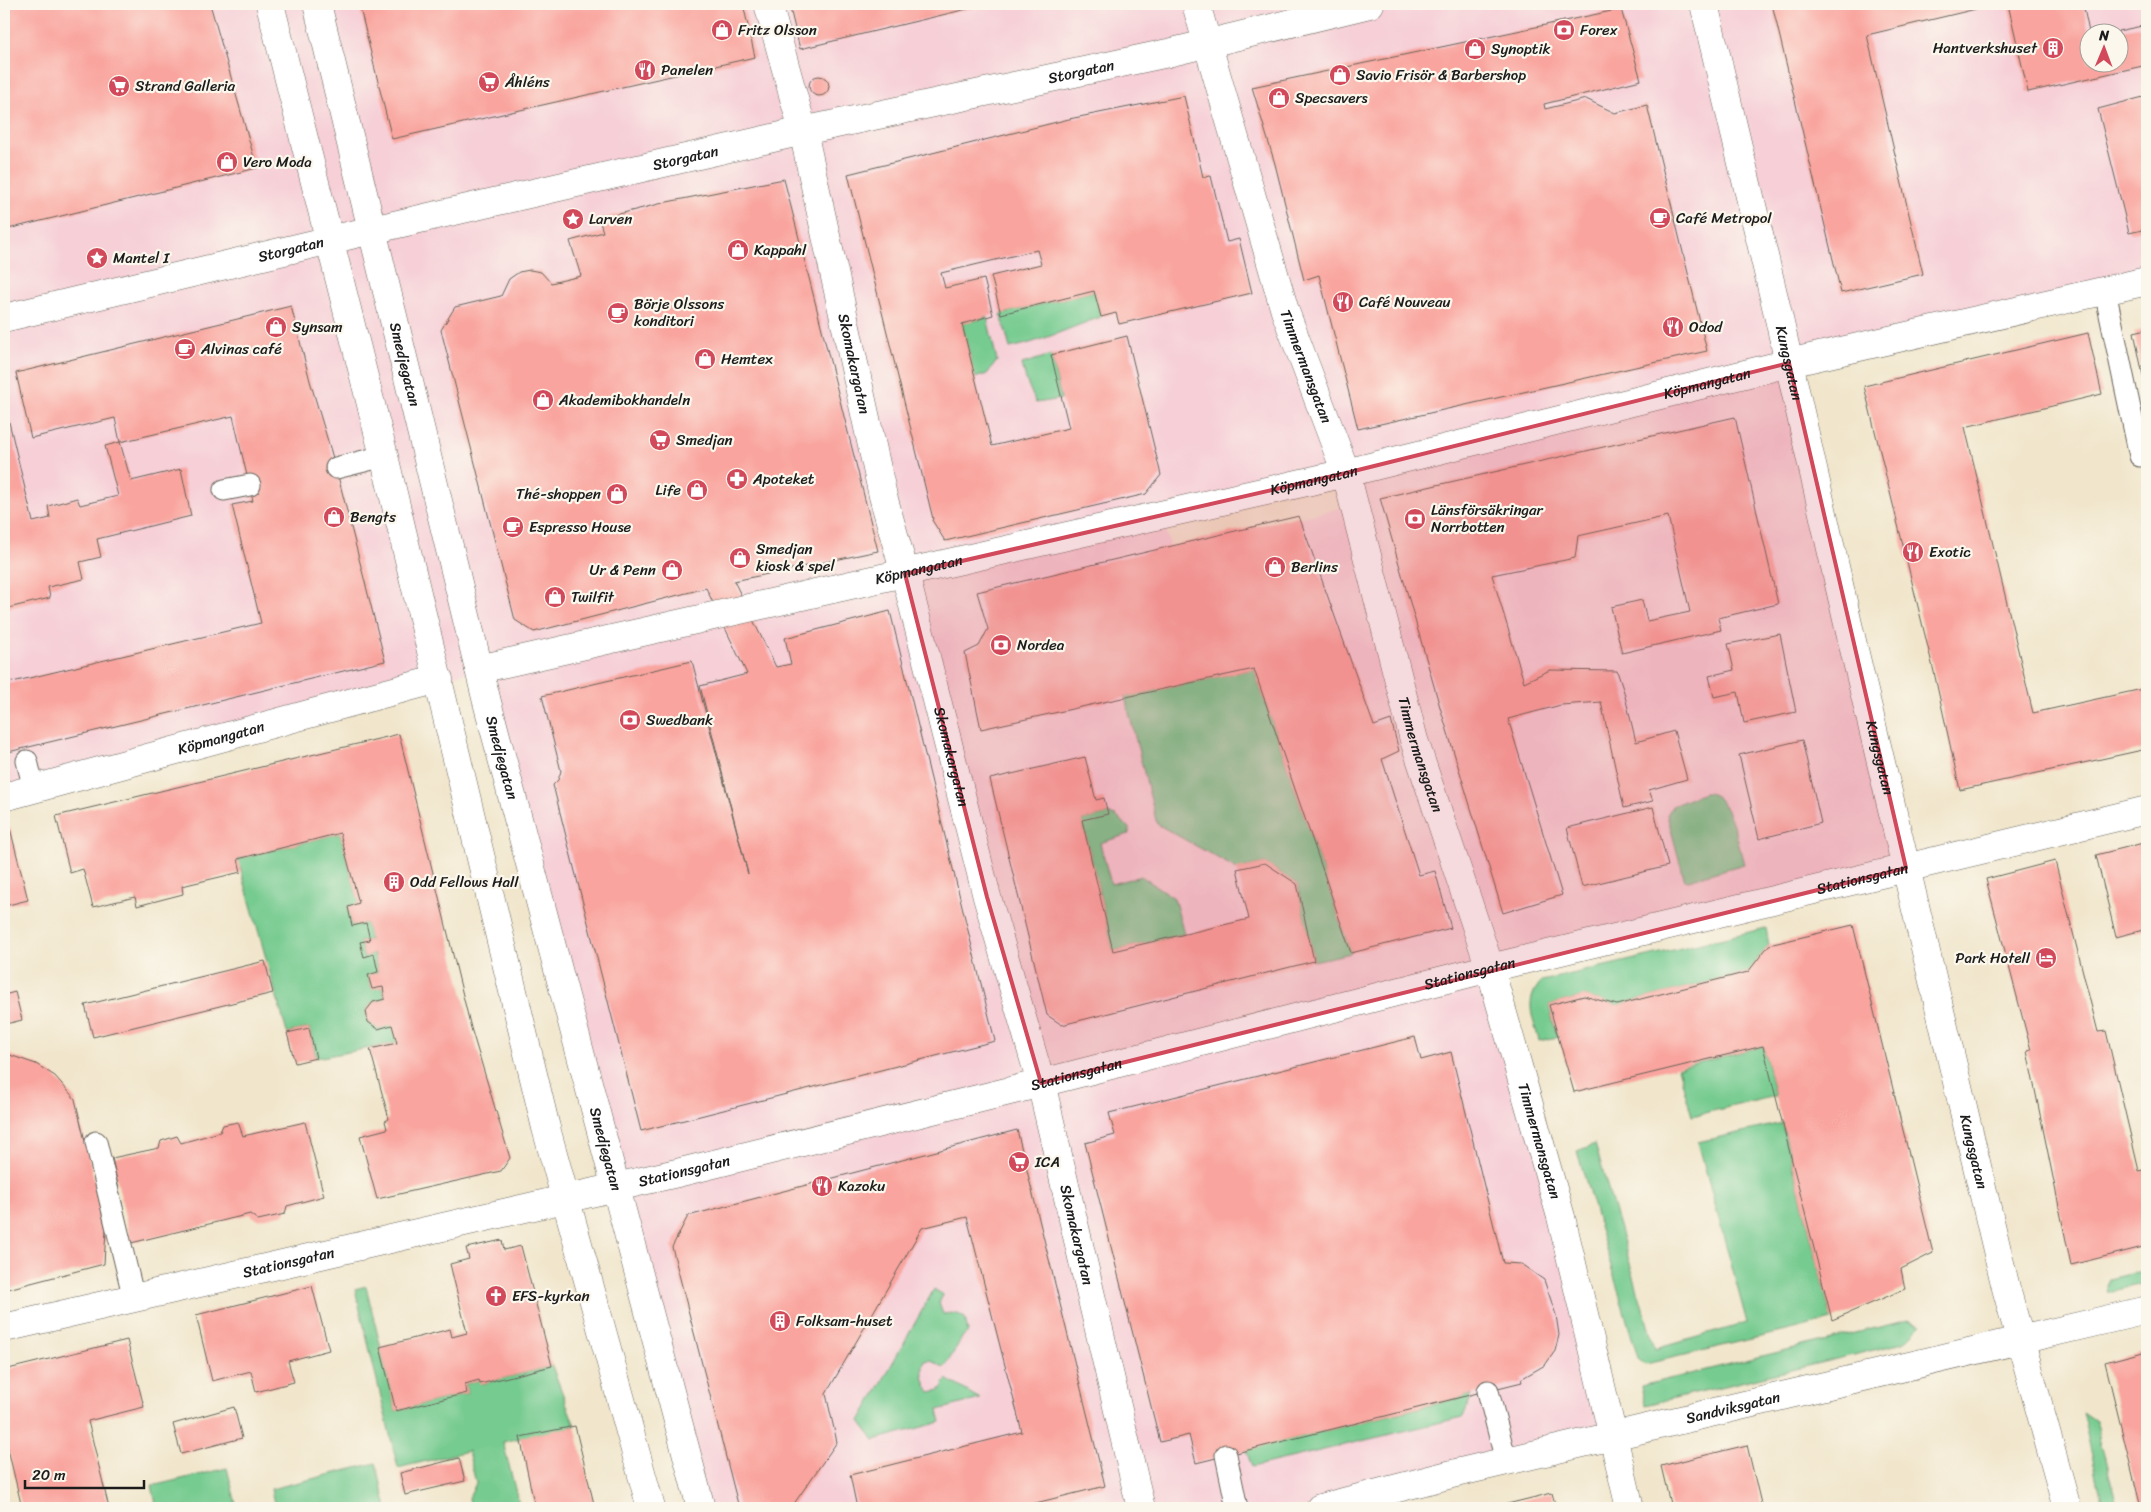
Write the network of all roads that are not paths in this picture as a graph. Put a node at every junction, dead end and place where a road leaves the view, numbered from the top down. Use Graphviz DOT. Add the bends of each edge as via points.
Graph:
graph roads {
  1 [pos="270,4"];
  2 [pos="317,4"];
  3 [pos="768,4"];
  4 [pos="1196,4"];
  5 [pos="1370,4"];
  6 [pos="1704,4"];
  7 [pos="1208,43"];
  8 [pos="803,131"];
  9 [pos="372,230"];
  10 [pos="329,241"];
  11 [pos="2147,281"];
  12 [pos="2105,291"];
  13 [pos="4,318"];
  14 [pos="1789,363"];
  15 [pos="2147,454"];
  16 [pos="384,456"];
  17 [pos="336,468"];
  18 [pos="1346,473"];
  19 [pos="250,485"];
  20 [pos="224,490"];
  21 [pos="905,574"];
  22 [pos="479,669"];
  23 [pos="439,679"];
  24 [pos="27,761"];
  25 [pos="34,789"];
  26 [pos="4,797"];
  27 [pos="2147,810"];
  28 [pos="1906,868"];
  29 [pos="1490,968"];
  30 [pos="1041,1083"];
  31 [pos="96,1142"];
  32 [pos="615,1188"];
  33 [pos="565,1199"];
  34 [pos="134,1298"];
  35 [pos="2147,1310"];
  36 [pos="4,1328"];
  37 [pos="2019,1341"];
  38 [pos="1488,1391"];
  39 [pos="1612,1436"];
  40 [pos="1226,1455"];
  41 [pos="1506,1462"];
  42 [pos="651,1508"];
  43 [pos="701,1508"];
  44 [pos="1141,1508"];
  45 [pos="1237,1508"];
  46 [pos="1320,1508"];
  47 [pos="1630,1508"];
  48 [pos="2067,1508"];
  1 -- 10 [label="street"];
  2 -- 9 [label="street, Smedjegatan"];
  3 -- 8 [label="street, Skomakargatan"];
  4 -- 7 [label="street, Timmermansgatan"];
  5 -- 7 [label="street, Storgatan"];
  6 -- 14 [label="street, Kungsgatan"];
  7 -- 8 [label="street, Storgatan"];
  7 -- 18 [label="street, Timmermansgatan" via="1285,310"];
  8 -- 9 [label="street, Storgatan"];
  8 -- 21 [label="street, Skomakargatan" via="884,496"];
  9 -- 10 [label="street, Storgatan"];
  9 -- 22 [label="street, Smedjegatan"];
  10 -- 13 [label="street, Storgatan"];
  10 -- 16 [label="street"];
  11 -- 12 [label="street, Köpmangatan"];
  12 -- 14 [label="street, Köpmangatan"];
  12 -- 15 [label="lane" via="2140,456"];
  14 -- 18 [label="street, Köpmangatan"];
  14 -- 28 [label="street, Kungsgatan"];
  16 -- 17 [label="lane"];
  16 -- 23 [label="street"];
  18 -- 21 [label="street, Köpmangatan"];
  18 -- 29 [label="street, Timmermansgatan" via="1414,740"];
  19 -- 20 [label="lane"];
  21 -- 22 [label="street, Köpmangatan"];
  21 -- 30 [label="street, Skomakargatan" via="987,897"];
  22 -- 32 [label="street, Smedjegatan"];
  23 -- 25 [label="street, Köpmangatan"];
  23 -- 33 [label="street"];
  24 -- 25 [label="lane"];
  25 -- 26 [label="street, Köpmangatan"];
  27 -- 28 [label="street, Stationsgatan"];
  28 -- 29 [label="street, Stationsgatan"];
  28 -- 37 [label="street, Kungsgatan"];
  29 -- 30 [label="street, Stationsgatan"];
  29 -- 39 [label="street, Timmermansgatan" via="1560,1217"];
  30 -- 32 [label="street, Stationsgatan"];
  30 -- 44 [label="street, Skomakargatan"];
  31 -- 34 [label="lane"];
  32 -- 33 [label="street, Stationsgatan"];
  32 -- 43 [label="street, Smedjegatan"];
  33 -- 34 [label="street, Stationsgatan"];
  33 -- 42 [label="street"];
  34 -- 36 [label="street, Stationsgatan"];
  35 -- 37 [label="street, Sandviksgatan"];
  37 -- 39 [label="street, Sandviksgatan"];
  37 -- 48 [label="street, Kungsgatan"];
  38 -- 41 [label="lane"];
  39 -- 41 [label="street, Sandviksgatan"];
  39 -- 47 [label="street, Timmermansgatan"];
  40 -- 45 [label="lane"];
  41 -- 46 [label="street, Sandviksgatan"];
}
